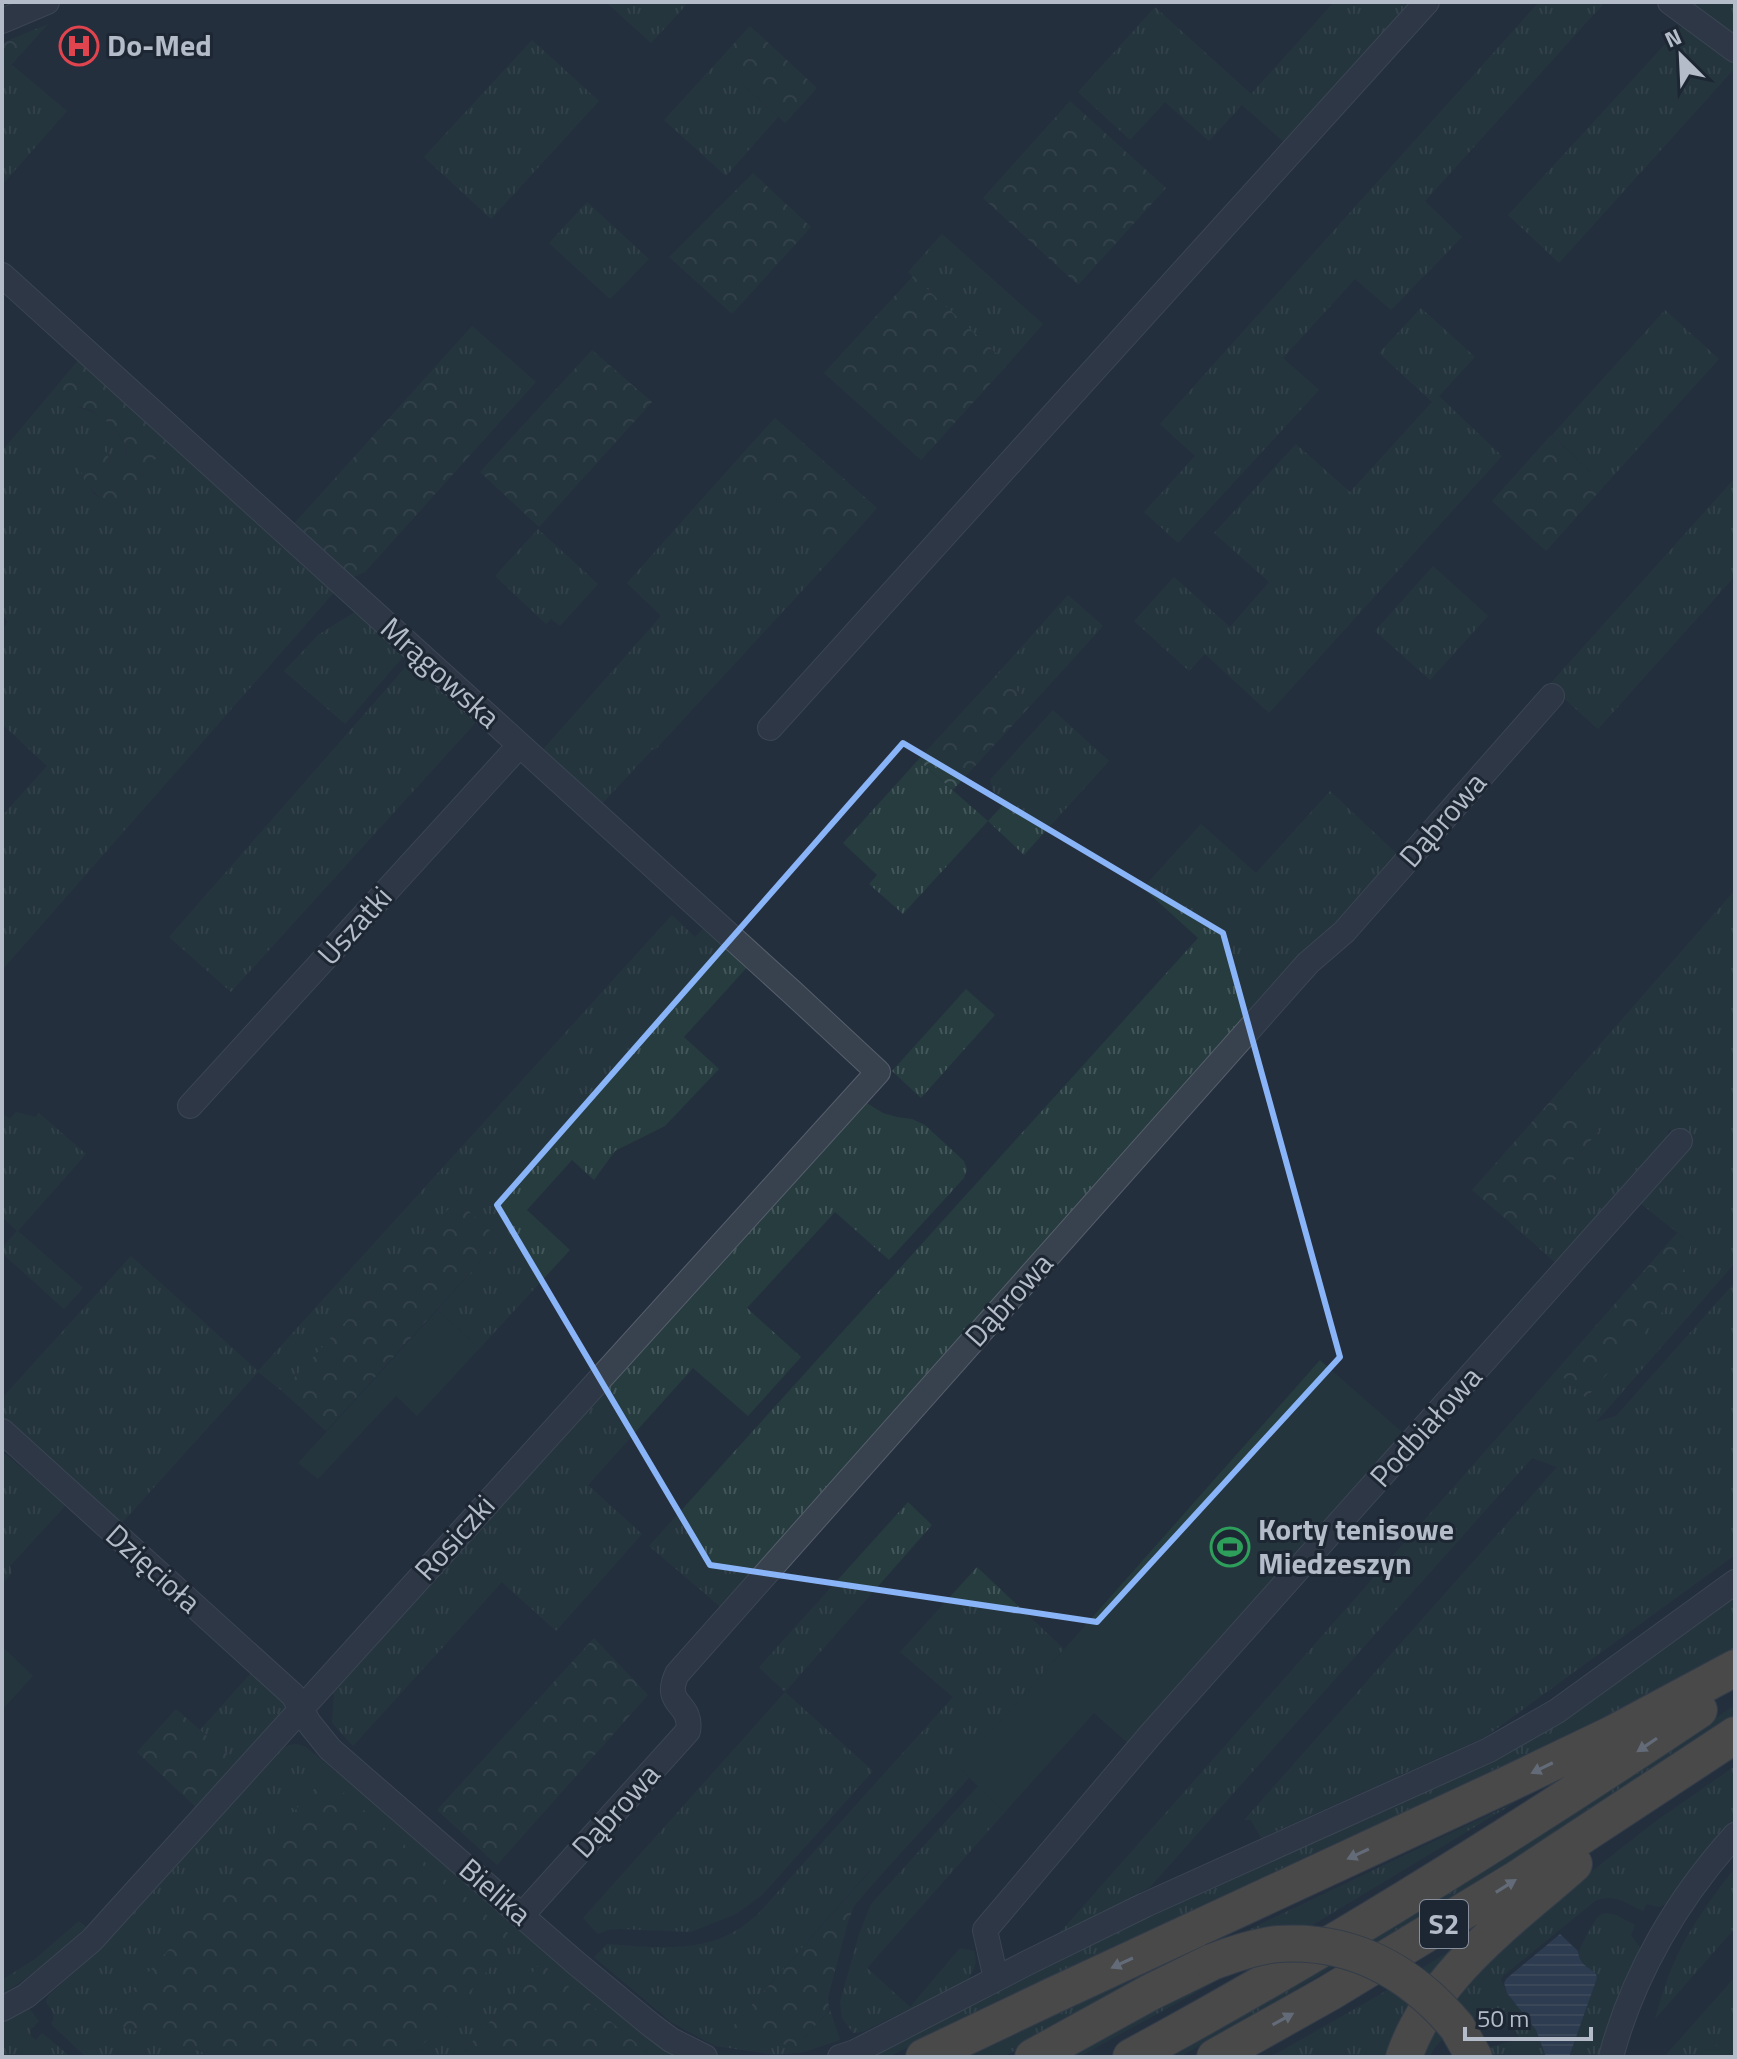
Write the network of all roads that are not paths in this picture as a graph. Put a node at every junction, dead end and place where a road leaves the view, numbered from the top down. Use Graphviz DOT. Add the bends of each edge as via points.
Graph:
graph roads {
  1 [pos="47,2"];
  2 [pos="1427,2"];
  3 [pos="1670,2"];
  4 [pos="2,21"];
  5 [pos="1735,50"];
  6 [pos="2,275"];
  7 [pos="1552,696"];
  8 [pos="770,728"];
  9 [pos="519,746"];
  10 [pos="878,1072"];
  11 [pos="190,1106"];
  12 [pos="1680,1141"];
  13 [pos="2,1431"];
  14 [pos="1735,1582"];
  15 [pos="1735,1668"];
  16 [pos="1735,1686"];
  17 [pos="301,1709"];
  18 [pos="1735,1735"];
  19 [pos="1668,1781"];
  20 [pos="1735,1835"];
  21 [pos="522,1915"];
  22 [pos="996,1979"];
  23 [pos="2,2009"];
  24 [pos="1466,2042"];
  25 [pos="705,2057"];
  26 [pos="840,2057"];
  27 [pos="924,2057"];
  28 [pos="1033,2057"];
  29 [pos="1131,2057"];
  30 [pos="1215,2057"];
  31 [pos="1404,2057"];
  32 [pos="1611,2057"];
  1 -- 4 [label="street"];
  2 -- 8 [label="street"];
  3 -- 5 [label="street"];
  6 -- 9 [label="street, Mrągowska"];
  7 -- 21 [label="street, Dąbrowa" via="1344,932 1287,986 677,1674 674,1697 687,1712 688,1731"];
  9 -- 10 [label="street, Mrągowska"];
  9 -- 11 [label="street, Uszatki"];
  10 -- 17 [label="street, Rosiczki"];
  12 -- 22 [label="street, Podbiałowa" via="1151,1734 985,1930"];
  13 -- 17 [label="street, Dzięcioła" via="293,1695"];
  14 -- 22 [label="street" via="1523,1732"];
  15 -- 27 [label="highway, one-way" via="1508,1784"];
  16 -- 29 [label="highway, S2, one-way" via="1444,1876"];
  17 -- 21 [label="street, Bielika" via="330,1749"];
  17 -- 23 [label="street, Rosiczki" via="92,1940 26,1996"];
  18 -- 19 [label="highway, S2"];
  30 -- 19 [label="highway, S2, one-way" via="1437,1929"];
  19 -- 31 [label="highway" via="1454,1973 1424,2014"];
  20 -- 32 [label="street" via="1655,1946"];
  21 -- 25 [label="street, Bielika" via="651,2025"];
  22 -- 26 [label="street"];
  24 -- 28 [label="highway, bridge" via="1444,2012 1397,1972 1353,1952 1277,1944 1182,1975"];
}
